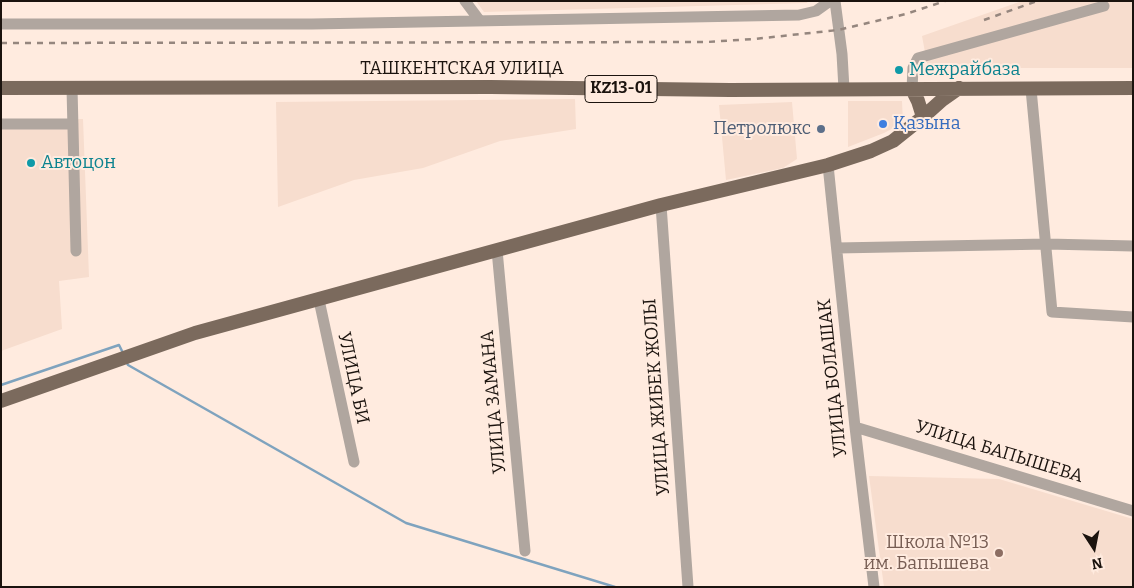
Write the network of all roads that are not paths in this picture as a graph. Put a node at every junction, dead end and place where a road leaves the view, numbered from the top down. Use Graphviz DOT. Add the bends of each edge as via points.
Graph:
graph roads {
  1 [pos="465,1"];
  2 [pos="830,1"];
  3 [pos="835,1"];
  4 [pos="1104,6"];
  5 [pos="480,21"];
  6 [pos="1,24"];
  7 [pos="1,88"];
  8 [pos="72,88"];
  9 [pos="960,88"];
  10 [pos="1133,88"];
  11 [pos="844,89"];
  12 [pos="912,89"];
  13 [pos="1031,89"];
  14 [pos="924,118"];
  15 [pos="1,124"];
  16 [pos="72,124"];
  17 [pos="828,164"];
  18 [pos="661,205"];
  19 [pos="1047,244"];
  20 [pos="1133,246"];
  21 [pos="837,248"];
  22 [pos="497,250"];
  23 [pos="76,251"];
  24 [pos="319,300"];
  25 [pos="1133,317"];
  26 [pos="1,401"];
  27 [pos="855,427"];
  28 [pos="354,462"];
  29 [pos="1133,511"];
  30 [pos="526,551"];
  31 [pos="688,587"];
  32 [pos="874,587"];
  1 -- 5 [label="street"];
  2 -- 5 [label="street" via="816,11 799,15"];
  3 -- 11 [label="street"];
  4 -- 12 [label="street" via="918,58 913,68"];
  5 -- 6 [label="street"];
  7 -- 8 [label="main road, ТАШКЕНТСКАЯ УЛИЦА / KZ13-01"];
  8 -- 11 [label="main road, ТАШКЕНТСКАЯ УЛИЦА / KZ13-01"];
  8 -- 16 [label="street"];
  9 -- 12 [label="main road, ТАШКЕНТСКАЯ УЛИЦА / KZ13-01"];
  9 -- 13 [label="main road, ТАШКЕНТСКАЯ УЛИЦА / KZ13-01"];
  9 -- 14 [label="main road"];
  10 -- 13 [label="main road, ТАШКЕНТСКАЯ УЛИЦА / KZ13-01"];
  11 -- 12 [label="main road, ТАШКЕНТСКАЯ УЛИЦА / KZ13-01"];
  12 -- 14 [label="main road"];
  13 -- 19 [label="street"];
  14 -- 17 [label="main road" via="893,141"];
  15 -- 16 [label="street"];
  16 -- 23 [label="street"];
  17 -- 18 [label="main road"];
  17 -- 21 [label="street, УЛИЦА БОЛАШАК"];
  18 -- 22 [label="main road"];
  18 -- 31 [label="street, УЛИЦА ЖИБЕК ЖОЛЫ"];
  19 -- 20 [label="street"];
  19 -- 21 [label="street"];
  19 -- 25 [label="street" via="1052,312"];
  21 -- 27 [label="street, УЛИЦА БОЛАШАК"];
  22 -- 24 [label="main road"];
  22 -- 30 [label="street, УЛИЦА ЗАМАНА"];
  24 -- 26 [label="main road" via="187,336"];
  24 -- 28 [label="street, УЛИЦА БИ"];
  27 -- 29 [label="street, УЛИЦА БАПЫШЕВА"];
  27 -- 32 [label="street, УЛИЦА БОЛАШАК"];
}
